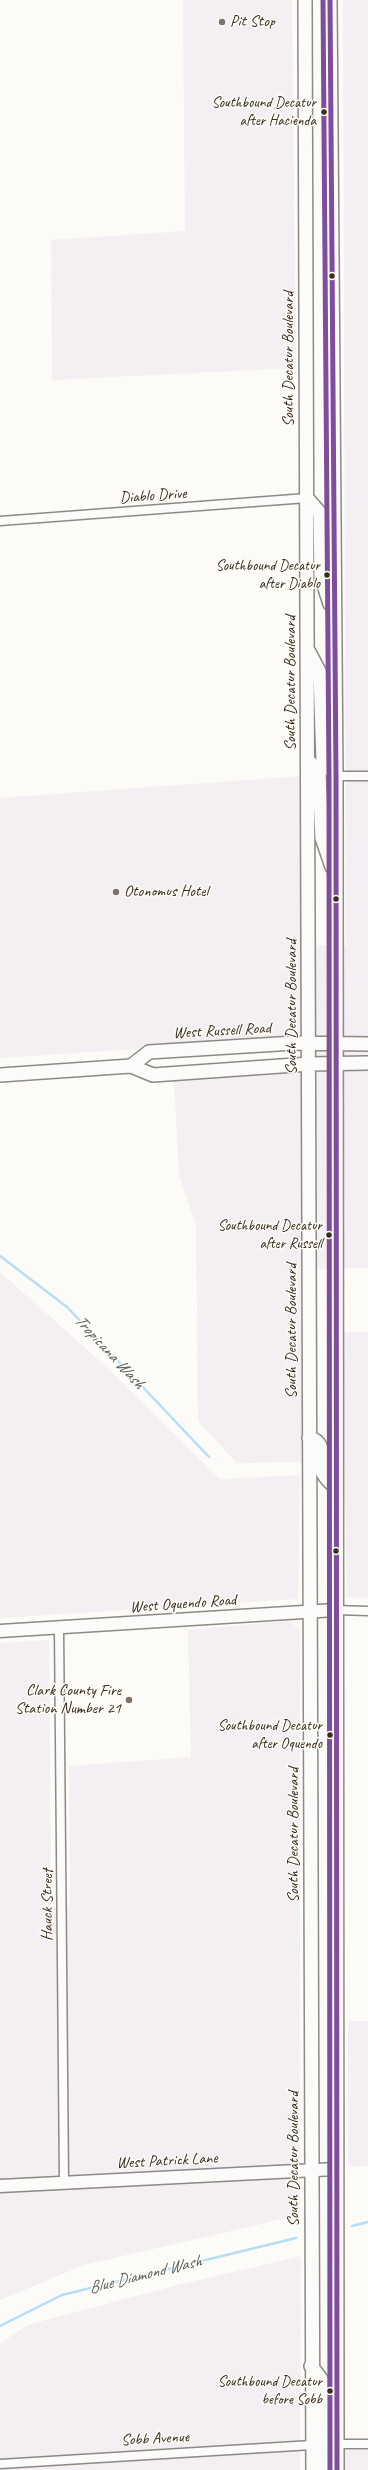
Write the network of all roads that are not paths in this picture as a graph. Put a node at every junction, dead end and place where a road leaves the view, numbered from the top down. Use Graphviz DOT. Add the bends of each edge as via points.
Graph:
graph roads {
  1 [pos="305,0"];
  2 [pos="330,0"];
  3 [pos="307,498"];
  4 [pos="0,521"];
  5 [pos="334,615"];
  6 [pos="308,651"];
  7 [pos="308,760"];
  8 [pos="336,776"];
  9 [pos="368,776"];
  10 [pos="336,878"];
  11 [pos="335,1043"];
  12 [pos="309,1044"];
  13 [pos="368,1044"];
  14 [pos="336,1063"];
  15 [pos="368,1063"];
  16 [pos="309,1064"];
  17 [pos="131,1066"];
  18 [pos="0,1075"];
  19 [pos="310,1438"];
  20 [pos="335,1487"];
  21 [pos="335,1610"];
  22 [pos="368,1611"];
  23 [pos="310,1612"];
  24 [pos="59,1628"];
  25 [pos="0,1632"];
  26 [pos="310,2168"];
  27 [pos="336,2168"];
  28 [pos="64,2183"];
  29 [pos="0,2186"];
  30 [pos="311,2366"];
  31 [pos="336,2444"];
  32 [pos="368,2444"];
  33 [pos="312,2445"];
  34 [pos="0,2464"];
  35 [pos="313,2470"];
  36 [pos="324,2470"];
  37 [pos="336,2470"];
  1 -- 3 [label="main road, South Decatur Boulevard"];
  2 -- 5 [label="main road"];
  3 -- 4 [label="street, Diablo Drive"];
  3 -- 5 [label="main road" via="320,513 321,576"];
  3 -- 6 [label="main road, South Decatur Boulevard"];
  5 -- 8 [label="main road"];
  6 -- 7 [label="main road, South Decatur Boulevard"];
  6 -- 8 [label="main road" via="320,673 323,762"];
  7 -- 10 [label="main road" via="318,773 322,838"];
  7 -- 12 [label="main road, South Decatur Boulevard"];
  8 -- 9 [label="street"];
  8 -- 10 [label="main road"];
  10 -- 11 [label="main road"];
  11 -- 12 [label="main road, West Russell Road"];
  11 -- 13 [label="main road, West Russell Road"];
  11 -- 14 [label="main road"];
  12 -- 16 [label="main road, South Decatur Boulevard"];
  12 -- 17 [label="main road, West Russell Road" via="148,1052"];
  14 -- 15 [label="main road"];
  14 -- 16 [label="main road"];
  14 -- 20 [label="main road"];
  16 -- 17 [label="main road" via="154,1075"];
  16 -- 19 [label="main road, South Decatur Boulevard"];
  17 -- 18 [label="main road"];
  19 -- 20 [label="main road" via="320,1444 322,1472"];
  19 -- 23 [label="main road, South Decatur Boulevard"];
  20 -- 21 [label="main road"];
  21 -- 22 [label="street, West Oquendo Road"];
  21 -- 23 [label="street, West Oquendo Road"];
  21 -- 27 [label="main road"];
  23 -- 24 [label="street, West Oquendo Road"];
  23 -- 26 [label="main road, South Decatur Boulevard"];
  24 -- 25 [label="street, West Oquendo Road"];
  24 -- 28 [label="street, Hauck Street"];
  26 -- 27 [label="street, West Patrick Lane"];
  26 -- 28 [label="street, West Patrick Lane"];
  26 -- 30 [label="main road, South Decatur Boulevard"];
  27 -- 31 [label="main road"];
  28 -- 29 [label="street, West Patrick Lane"];
  30 -- 31 [label="main road" via="321,2380 323,2436 325,2441"];
  30 -- 33 [label="main road, South Decatur Boulevard"];
  31 -- 32 [label="street"];
  31 -- 37 [label="main road"];
  33 -- 34 [label="street, Sobb Avenue"];
  33 -- 35 [label="main road, South Decatur Boulevard"];
  33 -- 36 [label="main road" via="323,2453"];
}
